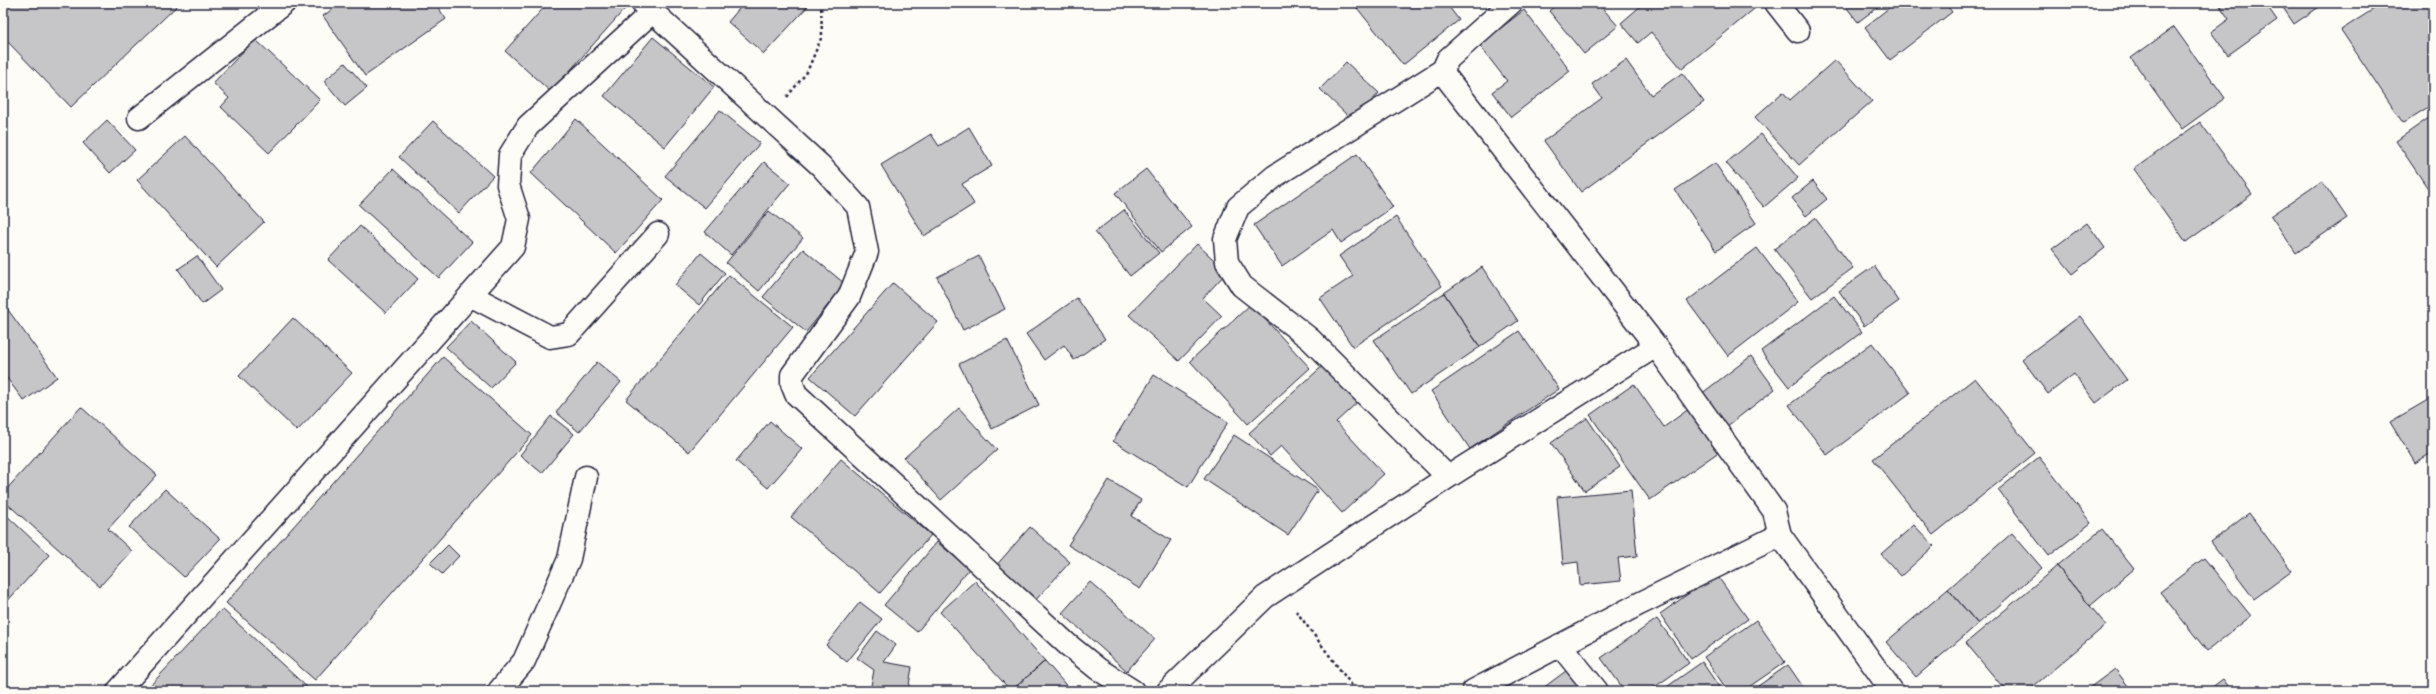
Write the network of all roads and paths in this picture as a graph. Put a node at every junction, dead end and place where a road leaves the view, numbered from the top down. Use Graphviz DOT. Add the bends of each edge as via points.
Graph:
graph roads {
  1 [pos="284,3"];
  2 [pos="821,3"];
  3 [pos="1511,3"];
  4 [pos="1776,3"];
  5 [pos="648,7"];
  6 [pos="1798,31"];
  7 [pos="1443,70"];
  8 [pos="139,118"];
  9 [pos="770,119"];
  10 [pos="658,234"];
  11 [pos="470,295"];
  12 [pos="1656,346"];
  13 [pos="586,477"];
  14 [pos="1448,477"];
  15 [pos="1780,535"];
  16 [pos="1279,588"];
  17 [pos="1560,645"];
  18 [pos="118,691"];
  19 [pos="499,691"];
  20 [pos="1133,691"];
  21 [pos="1168,691"];
  22 [pos="1356,691"];
  23 [pos="1473,691"];
  24 [pos="1597,691"];
  25 [pos="1892,691"];
  1 -- 8 [label="street"];
  2 -- 9 [label="path" via="822,36 807,72"];
  3 -- 7 [label="street" via="1448,59"];
  4 -- 6 [label="street"];
  5 -- 9 [label="street"];
  5 -- 11 [label="street" via="528,126 510,155 508,185 519,219 513,247"];
  7 -- 12 [label="street"];
  7 -- 14 [label="street" via="1275,176 1238,207 1225,239 1228,262 1242,286 1310,339"];
  9 -- 20 [label="street" via="820,166 858,207 867,252 849,297 792,375 796,394 1067,644 1098,669"];
  10 -- 11 [label="street" via="569,334 550,337"];
  11 -- 18 [label="street"];
  12 -- 14 [label="street"];
  12 -- 15 [label="street" via="1774,511"];
  13 -- 19 [label="street" via="569,559 524,661"];
  14 -- 16 [label="street"];
  15 -- 17 [label="street"];
  15 -- 25 [label="street"];
  16 -- 21 [label="street" via="1265,597"];
  16 -- 22 [label="path"];
  17 -- 23 [label="street"];
  17 -- 24 [label="street"];
}
